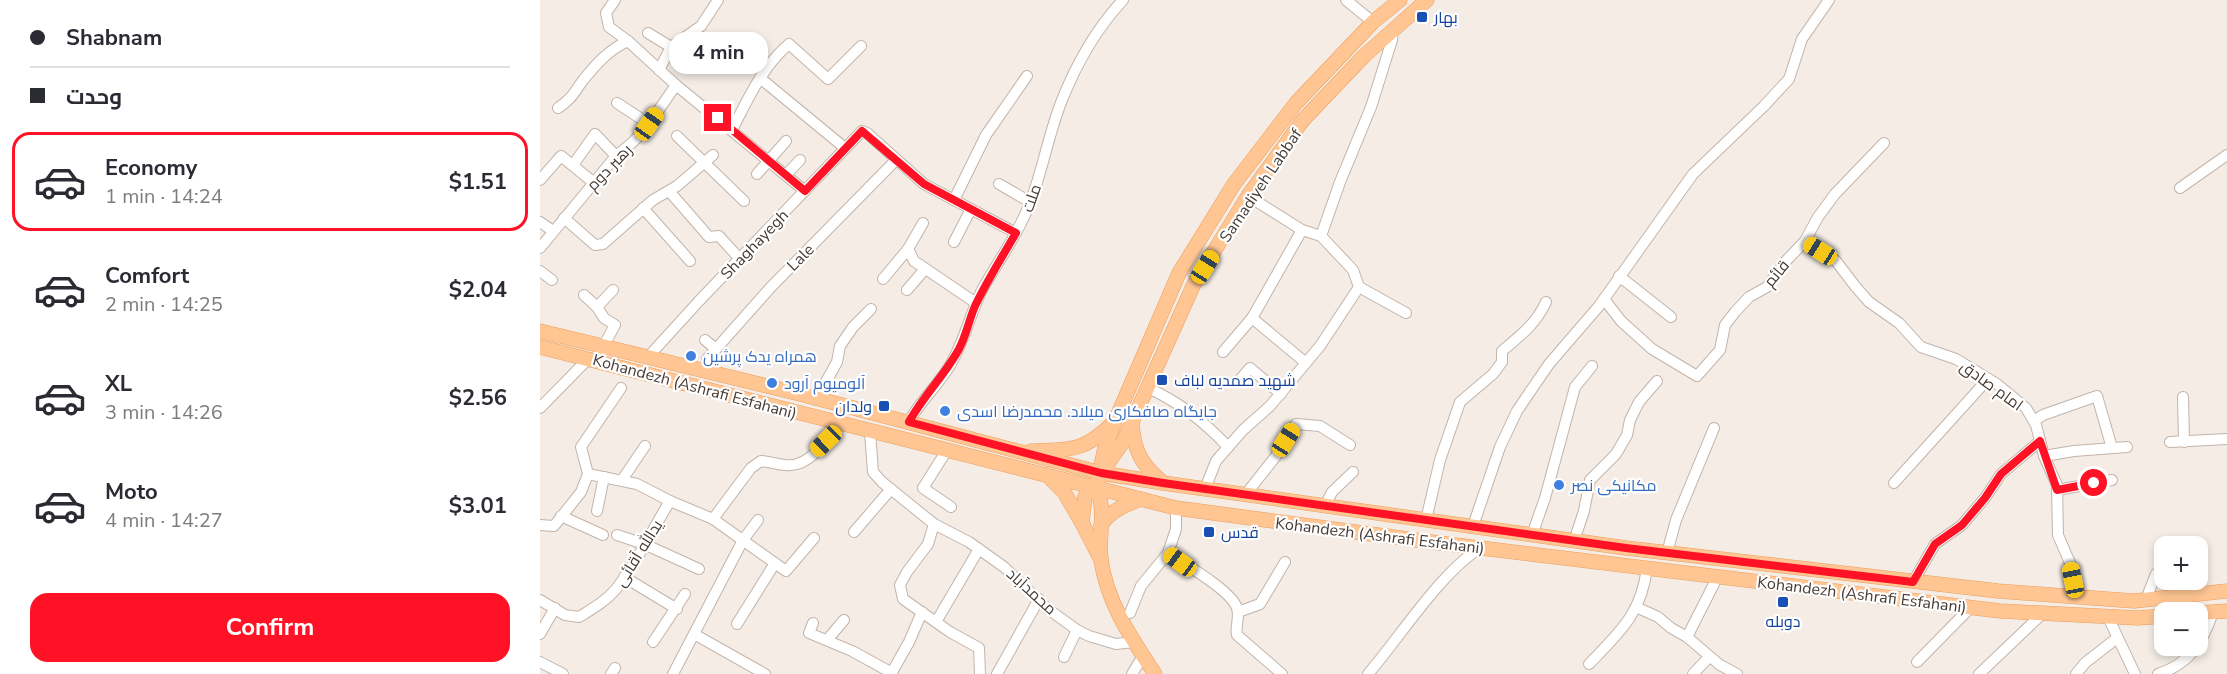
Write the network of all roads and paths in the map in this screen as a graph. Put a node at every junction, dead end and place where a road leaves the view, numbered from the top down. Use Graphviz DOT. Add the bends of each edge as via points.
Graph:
graph roads {
  1 [pos="615,0"];
  2 [pos="718,0"];
  3 [pos="1123,0"];
  4 [pos="1346,0"];
  5 [pos="1400,0"];
  6 [pos="1427,0"];
  7 [pos="1829,0"];
  8 [pos="1373,22"];
  9 [pos="1393,29"];
  10 [pos="648,33"];
  11 [pos="628,41"];
  12 [pos="861,46"];
  13 [pos="671,47"];
  14 [pos="659,69"];
  15 [pos="1027,76"];
  16 [pos="760,78"];
  17 [pos="676,85"];
  18 [pos="617,103"];
  19 [pos="558,108"];
  20 [pos="649,124"];
  21 [pos="732,130"];
  22 [pos="677,136"];
  23 [pos="786,141"];
  24 [pos="1884,143"];
  25 [pos="845,148"];
  26 [pos="616,156"];
  27 [pos="2226,157"];
  28 [pos="709,159"];
  29 [pos="769,160"];
  30 [pos="800,160"];
  31 [pos="896,160"];
  32 [pos="573,165"];
  33 [pos="757,174"];
  34 [pos="786,175"];
  35 [pos="540,180"];
  36 [pos="593,182"];
  37 [pos="999,184"];
  38 [pos="2180,188"];
  39 [pos="669,191"];
  40 [pos="805,191"];
  41 [pos="1248,196"];
  42 [pos="954,200"];
  43 [pos="744,201"];
  44 [pos="1030,201"];
  45 [pos="643,208"];
  46 [pos="971,209"];
  47 [pos="564,218"];
  48 [pos="540,222"];
  49 [pos="923,223"];
  50 [pos="1302,230"];
  51 [pos="553,231"];
  52 [pos="1016,233"];
  53 [pos="1321,236"];
  54 [pos="1804,241"];
  55 [pos="954,242"];
  56 [pos="540,248"];
  57 [pos="908,249"];
  58 [pos="740,258"];
  59 [pos="690,261"];
  60 [pos="925,269"];
  61 [pos="540,271"];
  62 [pos="1619,276"];
  63 [pos="883,279"];
  64 [pos="552,280"];
  65 [pos="1359,287"];
  66 [pos="613,290"];
  67 [pos="907,290"];
  68 [pos="584,295"];
  69 [pos="1604,299"];
  70 [pos="1546,302"];
  71 [pos="976,303"];
  72 [pos="597,307"];
  73 [pos="871,309"];
  74 [pos="1406,314"];
  75 [pos="1671,317"];
  76 [pos="1252,318"];
  77 [pos="540,331"];
  78 [pos="705,340"];
  79 [pos="603,346"];
  80 [pos="540,347"];
  81 [pos="716,349"];
  82 [pos="1223,352"];
  83 [pos="1144,354"];
  84 [pos="648,357"];
  85 [pos="589,358"];
  86 [pos="707,359"];
  87 [pos="1161,360"];
  88 [pos="1306,363"];
  89 [pos="1593,366"];
  90 [pos="1988,379"];
  91 [pos="1658,381"];
  92 [pos="1238,382"];
  93 [pos="621,388"];
  94 [pos="1148,388"];
  95 [pos="1281,394"];
  96 [pos="2183,397"];
  97 [pos="817,398"];
  98 [pos="540,408"];
  99 [pos="1115,421"];
  100 [pos="2034,421"];
  101 [pos="909,422"];
  102 [pos="837,423"];
  103 [pos="1132,423"];
  104 [pos="1714,428"];
  105 [pos="870,432"];
  106 [pos="2227,439"];
  107 [pos="2040,441"];
  108 [pos="2170,442"];
  109 [pos="2184,442"];
  110 [pos="1350,445"];
  111 [pos="645,446"];
  112 [pos="1228,447"];
  113 [pos="2127,447"];
  114 [pos="2112,448"];
  115 [pos="947,450"];
  116 [pos="1017,451"];
  117 [pos="2044,456"];
  118 [pos="1353,472"];
  119 [pos="1101,473"];
  120 [pos="588,474"];
  121 [pos="1047,475"];
  122 [pos="604,477"];
  123 [pos="622,480"];
  124 [pos="2112,480"];
  125 [pos="1163,483"];
  126 [pos="1894,483"];
  127 [pos="1096,487"];
  128 [pos="891,489"];
  129 [pos="1205,489"];
  130 [pos="2057,490"];
  131 [pos="1246,494"];
  132 [pos="1141,498"];
  133 [pos="670,501"];
  134 [pos="1325,506"];
  135 [pos="951,507"];
  136 [pos="1176,508"];
  137 [pos="597,510"];
  138 [pos="561,516"];
  139 [pos="713,519"];
  140 [pos="758,520"];
  141 [pos="1426,520"];
  142 [pos="1082,523"];
  143 [pos="934,524"];
  144 [pos="540,525"];
  145 [pos="1473,526"];
  146 [pos="1101,527"];
  147 [pos="854,532"];
  148 [pos="603,535"];
  149 [pos="617,535"];
  150 [pos="1532,535"];
  151 [pos="814,538"];
  152 [pos="742,540"];
  153 [pos="1574,541"];
  154 [pos="644,544"];
  155 [pos="1480,548"];
  156 [pos="979,549"];
  157 [pos="1168,553"];
  158 [pos="1667,553"];
  159 [pos="1101,560"];
  160 [pos="1286,562"];
  161 [pos="775,563"];
  162 [pos="1769,566"];
  163 [pos="1647,567"];
  164 [pos="699,569"];
  165 [pos="1718,576"];
  166 [pos="624,577"];
  167 [pos="2154,579"];
  168 [pos="1766,582"];
  169 [pos="1913,582"];
  170 [pos="2227,591"];
  171 [pos="685,594"];
  172 [pos="2077,597"];
  173 [pos="1039,599"];
  174 [pos="2146,599"];
  175 [pos="540,600"];
  176 [pos="1636,607"];
  177 [pos="1971,607"];
  178 [pos="555,608"];
  179 [pos="677,609"];
  180 [pos="922,612"];
  181 [pos="1238,612"];
  182 [pos="2220,612"];
  183 [pos="1130,613"];
  184 [pos="2042,614"];
  185 [pos="2108,617"];
  186 [pos="2154,617"];
  187 [pos="844,620"];
  188 [pos="936,622"];
  189 [pos="813,623"];
  190 [pos="737,624"];
  191 [pos="1077,630"];
  192 [pos="540,634"];
  193 [pos="694,634"];
  194 [pos="1687,637"];
  195 [pos="2117,638"];
  196 [pos="827,640"];
  197 [pos="653,642"];
  198 [pos="1134,642"];
  199 [pos="1143,656"];
  200 [pos="1064,657"];
  201 [pos="1709,657"];
  202 [pos="540,662"];
  203 [pos="1917,662"];
  204 [pos="1589,663"];
  205 [pos="892,673"];
  206 [pos="563,674"];
  207 [pos="673,674"];
  208 [pos="765,674"];
  209 [pos="981,674"];
  210 [pos="997,674"];
  211 [pos="1131,674"];
  212 [pos="1155,674"];
  213 [pos="1282,674"];
  214 [pos="1368,674"];
  215 [pos="1693,674"];
  216 [pos="1737,674"];
  217 [pos="1979,674"];
  218 [pos="2076,674"];
  219 [pos="2135,674"];
  220 [pos="2158,674"];
  1 -- 11 [label="street" via="606,13 609,27"];
  2 -- 13 [label="street" via="701,26"];
  3 -- 44 [label="street, ملت" via="1086,52 1062,100"];
  4 -- 8 [label="street"];
  5 -- 8 [label="main road, Samadiyeh Labbaf"];
  6 -- 9 [label="main road, Samadiyeh Labbaf"];
  7 -- 62 [label="street" via="1802,39 1789,79 1693,174"];
  8 -- 83 [label="main road, Samadiyeh Labbaf" via="1296,103 1234,184 1179,273"];
  9 -- 41 [label="main road, Samadiyeh Labbaf" via="1303,120"];
  9 -- 53 [label="street" via="1371,107"];
  10 -- 13 [label="street"];
  11 -- 14 [label="street"];
  11 -- 19 [label="street" via="613,48 571,100"];
  12 -- 16 [label="street" via="828,79 789,44"];
  13 -- 14 [label="street"];
  14 -- 17 [label="street"];
  15 -- 42 [label="street" via="986,135"];
  16 -- 21 [label="street"];
  16 -- 25 [label="street"];
  17 -- 20 [label="street, رهبر دوم"];
  17 -- 21 [label="street"];
  18 -- 20 [label="street"];
  20 -- 26 [label="street, رهبر دوم"];
  21 -- 29 [label="street"];
  22 -- 28 [label="street"];
  23 -- 29 [label="street"];
  24 -- 54 [label="street, قائم" via="1835,194"];
  25 -- 31 [label="street, Shaghayegh" via="862,131"];
  25 -- 40 [label="street, Shaghayegh"];
  26 -- 32 [label="street" via="595,134"];
  26 -- 36 [label="street, رهبر دوم"];
  27 -- 38 [label="street"];
  28 -- 39 [label="street"];
  28 -- 43 [label="street"];
  29 -- 33 [label="street"];
  29 -- 34 [label="street"];
  30 -- 34 [label="street"];
  31 -- 42 [label="street" via="924,184"];
  31 -- 81 [label="street, Lale"];
  32 -- 35 [label="street" via="561,156"];
  32 -- 36 [label="street"];
  34 -- 40 [label="street"];
  36 -- 47 [label="street, رهبر دوم"];
  37 -- 44 [label="street"];
  39 -- 45 [label="street"];
  39 -- 58 [label="street" via="708,237 718,236"];
  40 -- 58 [label="street, Shaghayegh"];
  41 -- 50 [label="street"];
  41 -- 87 [label="main road, Samadiyeh Labbaf" via="1194,284"];
  42 -- 46 [label="street"];
  44 -- 52 [label="street, ملت"];
  45 -- 47 [label="street" via="603,244 595,245"];
  45 -- 59 [label="street"];
  46 -- 52 [label="street"];
  46 -- 55 [label="street"];
  47 -- 51 [label="street, رهبر دوم"];
  48 -- 51 [label="street"];
  49 -- 57 [label="street"];
  50 -- 53 [label="street"];
  50 -- 76 [label="street"];
  51 -- 56 [label="street, رهبر دوم"];
  52 -- 71 [label="street, ملت"];
  53 -- 65 [label="street" via="1353,270"];
  54 -- 69 [label="street, قائم" via="1767,287 1749,297 1735,312 1725,325 1720,350 1697,376 1652,349"];
  54 -- 90 [label="street, امام صادق" via="1836,261 1869,302 1899,323 1921,347 1956,359"];
  57 -- 60 [label="street" via="914,261"];
  57 -- 63 [label="street"];
  58 -- 84 [label="street, Shaghayegh"];
  60 -- 67 [label="street"];
  60 -- 71 [label="street"];
  61 -- 64 [label="street"];
  62 -- 69 [label="street"];
  62 -- 75 [label="street"];
  65 -- 74 [label="street"];
  65 -- 88 [label="street"];
  66 -- 72 [label="street"];
  68 -- 72 [label="street"];
  69 -- 145 [label="street" via="1549,364 1517,411 1500,447"];
  70 -- 141 [label="street" via="1528,329 1502,351 1502,362 1493,374 1460,402 1440,460"];
  71 -- 101 [label="street, ملت" via="961,346"];
  72 -- 79 [label="street" via="615,326"];
  73 -- 97 [label="street" via="840,346 837,362"];
  76 -- 82 [label="street"];
  76 -- 88 [label="street"];
  77 -- 79 [label="main road, Kohandezh (Ashrafi Esfahani)"];
  78 -- 81 [label="street"];
  79 -- 84 [label="main road, Kohandezh (Ashrafi Esfahani)"];
  80 -- 85 [label="main road, Kohandezh (Ashrafi Esfahani)"];
  81 -- 86 [label="street, Lale"];
  83 -- 87 [label="main road"];
  83 -- 99 [label="main road, Samadiyeh Labbaf"];
  84 -- 97 [label="main road, Kohandezh (Ashrafi Esfahani)"];
  85 -- 98 [label="street"];
  85 -- 102 [label="main road, Kohandezh (Ashrafi Esfahani)"];
  87 -- 94 [label="main road, Samadiyeh Labbaf"];
  88 -- 95 [label="street"];
  89 -- 150 [label="street" via="1575,387"];
  90 -- 100 [label="street, امام صادق" via="2026,408"];
  90 -- 126 [label="street"];
  91 -- 153 [label="street" via="1639,402 1616,454 1590,480"];
  92 -- 95 [label="street" via="1250,368"];
  93 -- 120 [label="street" via="581,447"];
  94 -- 103 [label="main road, Samadiyeh Labbaf"];
  94 -- 112 [label="street" via="1189,411"];
  95 -- 112 [label="street"];
  96 -- 109 [label="street"];
  97 -- 101 [label="main road, Kohandezh (Ashrafi Esfahani)"];
  99 -- 116 [label="main road" via="1098,438 1074,449"];
  99 -- 119 [label="main road, Samadiyeh Labbaf"];
  100 -- 107 [label="street, امام صادق"];
  100 -- 114 [label="street" via="2097,396"];
  101 -- 116 [label="main road, Kohandezh (Ashrafi Esfahani)"];
  102 -- 105 [label="main road, Kohandezh (Ashrafi Esfahani)"];
  102 -- 139 [label="street" via="826,441 803,464 761,461 751,468"];
  103 -- 119 [label="main road, Samadiyeh Labbaf"];
  103 -- 125 [label="main road" via="1135,448 1147,470"];
  104 -- 158 [label="street" via="1676,520"];
  105 -- 115 [label="main road, Kohandezh (Ashrafi Esfahani)"];
  105 -- 128 [label="street, محمدآباد" via="873,472"];
  106 -- 109 [label="street"];
  107 -- 117 [label="street, امام صادق"];
  107 -- 169 [label="street" via="2001,474 1962,525 1935,544"];
  108 -- 109 [label="street"];
  110 -- 131 [label="street" via="1320,426 1296,424"];
  111 -- 123 [label="street"];
  112 -- 129 [label="street" via="1216,461"];
  113 -- 114 [label="street"];
  114 -- 117 [label="street"];
  115 -- 121 [label="main road, Kohandezh (Ashrafi Esfahani)"];
  115 -- 135 [label="street" via="922,488"];
  116 -- 119 [label="main road, Kohandezh (Ashrafi Esfahani)"];
  117 -- 130 [label="street, امام صادق"];
  118 -- 134 [label="street" via="1332,492"];
  119 -- 125 [label="main road, Kohandezh (Ashrafi Esfahani)"];
  119 -- 127 [label="main road"];
  120 -- 122 [label="street"];
  120 -- 138 [label="street" via="580,492"];
  121 -- 127 [label="main road, Kohandezh (Ashrafi Esfahani)"];
  121 -- 142 [label="main road" via="1064,492"];
  122 -- 123 [label="street"];
  122 -- 137 [label="street"];
  123 -- 133 [label="street"];
  124 -- 130 [label="street"];
  125 -- 129 [label="main road, Kohandezh (Ashrafi Esfahani)"];
  127 -- 132 [label="main road, Kohandezh (Ashrafi Esfahani)"];
  127 -- 142 [label="main road" via="1085,496"];
  127 -- 146 [label="main road" via="1102,499"];
  128 -- 143 [label="street, محمدآباد"];
  128 -- 147 [label="street"];
  129 -- 131 [label="main road, Kohandezh (Ashrafi Esfahani)"];
  130 -- 172 [label="street, امام صادق" via="2058,535 2070,563"];
  131 -- 134 [label="main road, Kohandezh (Ashrafi Esfahani)"];
  132 -- 136 [label="main road, Kohandezh (Ashrafi Esfahani)"];
  132 -- 146 [label="main road" via="1107,517"];
  133 -- 139 [label="street"];
  133 -- 154 [label="street, یدالله آقائی"];
  134 -- 141 [label="main road, Kohandezh (Ashrafi Esfahani)"];
  136 -- 155 [label="main road, Kohandezh (Ashrafi Esfahani)"];
  136 -- 157 [label="street" via="1176,529"];
  138 -- 144 [label="street" via="554,526"];
  138 -- 148 [label="street"];
  139 -- 152 [label="street"];
  140 -- 152 [label="street"];
  141 -- 145 [label="main road, Kohandezh (Ashrafi Esfahani)"];
  142 -- 159 [label="main road"];
  143 -- 156 [label="street, محمدآباد"];
  143 -- 180 [label="street" via="928,544 900,585 903,599"];
  145 -- 150 [label="main road, Kohandezh (Ashrafi Esfahani)"];
  146 -- 159 [label="main road"];
  149 -- 154 [label="street"];
  150 -- 153 [label="main road, Kohandezh (Ashrafi Esfahani)"];
  151 -- 161 [label="street" via="786,571"];
  152 -- 161 [label="street"];
  152 -- 193 [label="street"];
  153 -- 158 [label="main road, Kohandezh (Ashrafi Esfahani)"];
  154 -- 164 [label="street"];
  154 -- 166 [label="street, یدالله آقائی"];
  155 -- 163 [label="main road, Kohandezh (Ashrafi Esfahani)"];
  155 -- 214 [label="street" via="1439,586"];
  156 -- 173 [label="street, محمدآباد"];
  156 -- 188 [label="street"];
  157 -- 181 [label="street" via="1224,591"];
  157 -- 183 [label="street" via="1141,586"];
  158 -- 162 [label="main road, Kohandezh (Ashrafi Esfahani)"];
  159 -- 198 [label="main road" via="1114,603"];
  160 -- 181 [label="street" via="1260,604"];
  161 -- 190 [label="street"];
  162 -- 168 [label="main road"];
  162 -- 169 [label="main road, Kohandezh (Ashrafi Esfahani)"];
  163 -- 165 [label="main road, Kohandezh (Ashrafi Esfahani)"];
  163 -- 176 [label="street"];
  165 -- 168 [label="main road, Kohandezh (Ashrafi Esfahani)"];
  165 -- 194 [label="street"];
  166 -- 178 [label="street, یدالله آقائی" via="609,596 579,617 565,615"];
  166 -- 179 [label="street"];
  167 -- 174 [label="street"];
  168 -- 177 [label="main road, Kohandezh (Ashrafi Esfahani)"];
  169 -- 172 [label="main road, Kohandezh (Ashrafi Esfahani)"];
  170 -- 174 [label="main road, Kohandezh (Ashrafi Esfahani)"];
  171 -- 179 [label="street"];
  172 -- 174 [label="main road, Kohandezh (Ashrafi Esfahani)"];
  173 -- 191 [label="street, محمدآباد"];
  173 -- 210 [label="street"];
  175 -- 178 [label="street, یدالله آقائی"];
  176 -- 194 [label="street" via="1658,616"];
  176 -- 204 [label="street" via="1631,619"];
  177 -- 184 [label="main road, Kohandezh (Ashrafi Esfahani)"];
  177 -- 203 [label="street"];
  178 -- 192 [label="street"];
  179 -- 197 [label="street"];
  180 -- 188 [label="street"];
  180 -- 205 [label="street"];
  181 -- 213 [label="street" via="1237,635"];
  182 -- 220 [label="street" via="2197,650"];
  184 -- 185 [label="main road, Kohandezh (Ashrafi Esfahani)"];
  184 -- 217 [label="street"];
  185 -- 186 [label="main road, Kohandezh (Ashrafi Esfahani)"];
  185 -- 195 [label="street"];
  187 -- 196 [label="street"];
  188 -- 209 [label="street" via="979,648"];
  189 -- 196 [label="street" via="808,633"];
  191 -- 198 [label="street, محمدآباد" via="1116,644"];
  191 -- 200 [label="street"];
  193 -- 207 [label="street"];
  193 -- 208 [label="street"];
  194 -- 201 [label="street"];
  195 -- 218 [label="street"];
  195 -- 219 [label="street"];
  196 -- 205 [label="street"];
  198 -- 199 [label="main road"];
  199 -- 211 [label="street"];
  199 -- 212 [label="main road"];
  201 -- 215 [label="street"];
  201 -- 216 [label="street"];
  202 -- 206 [label="street"];
}
